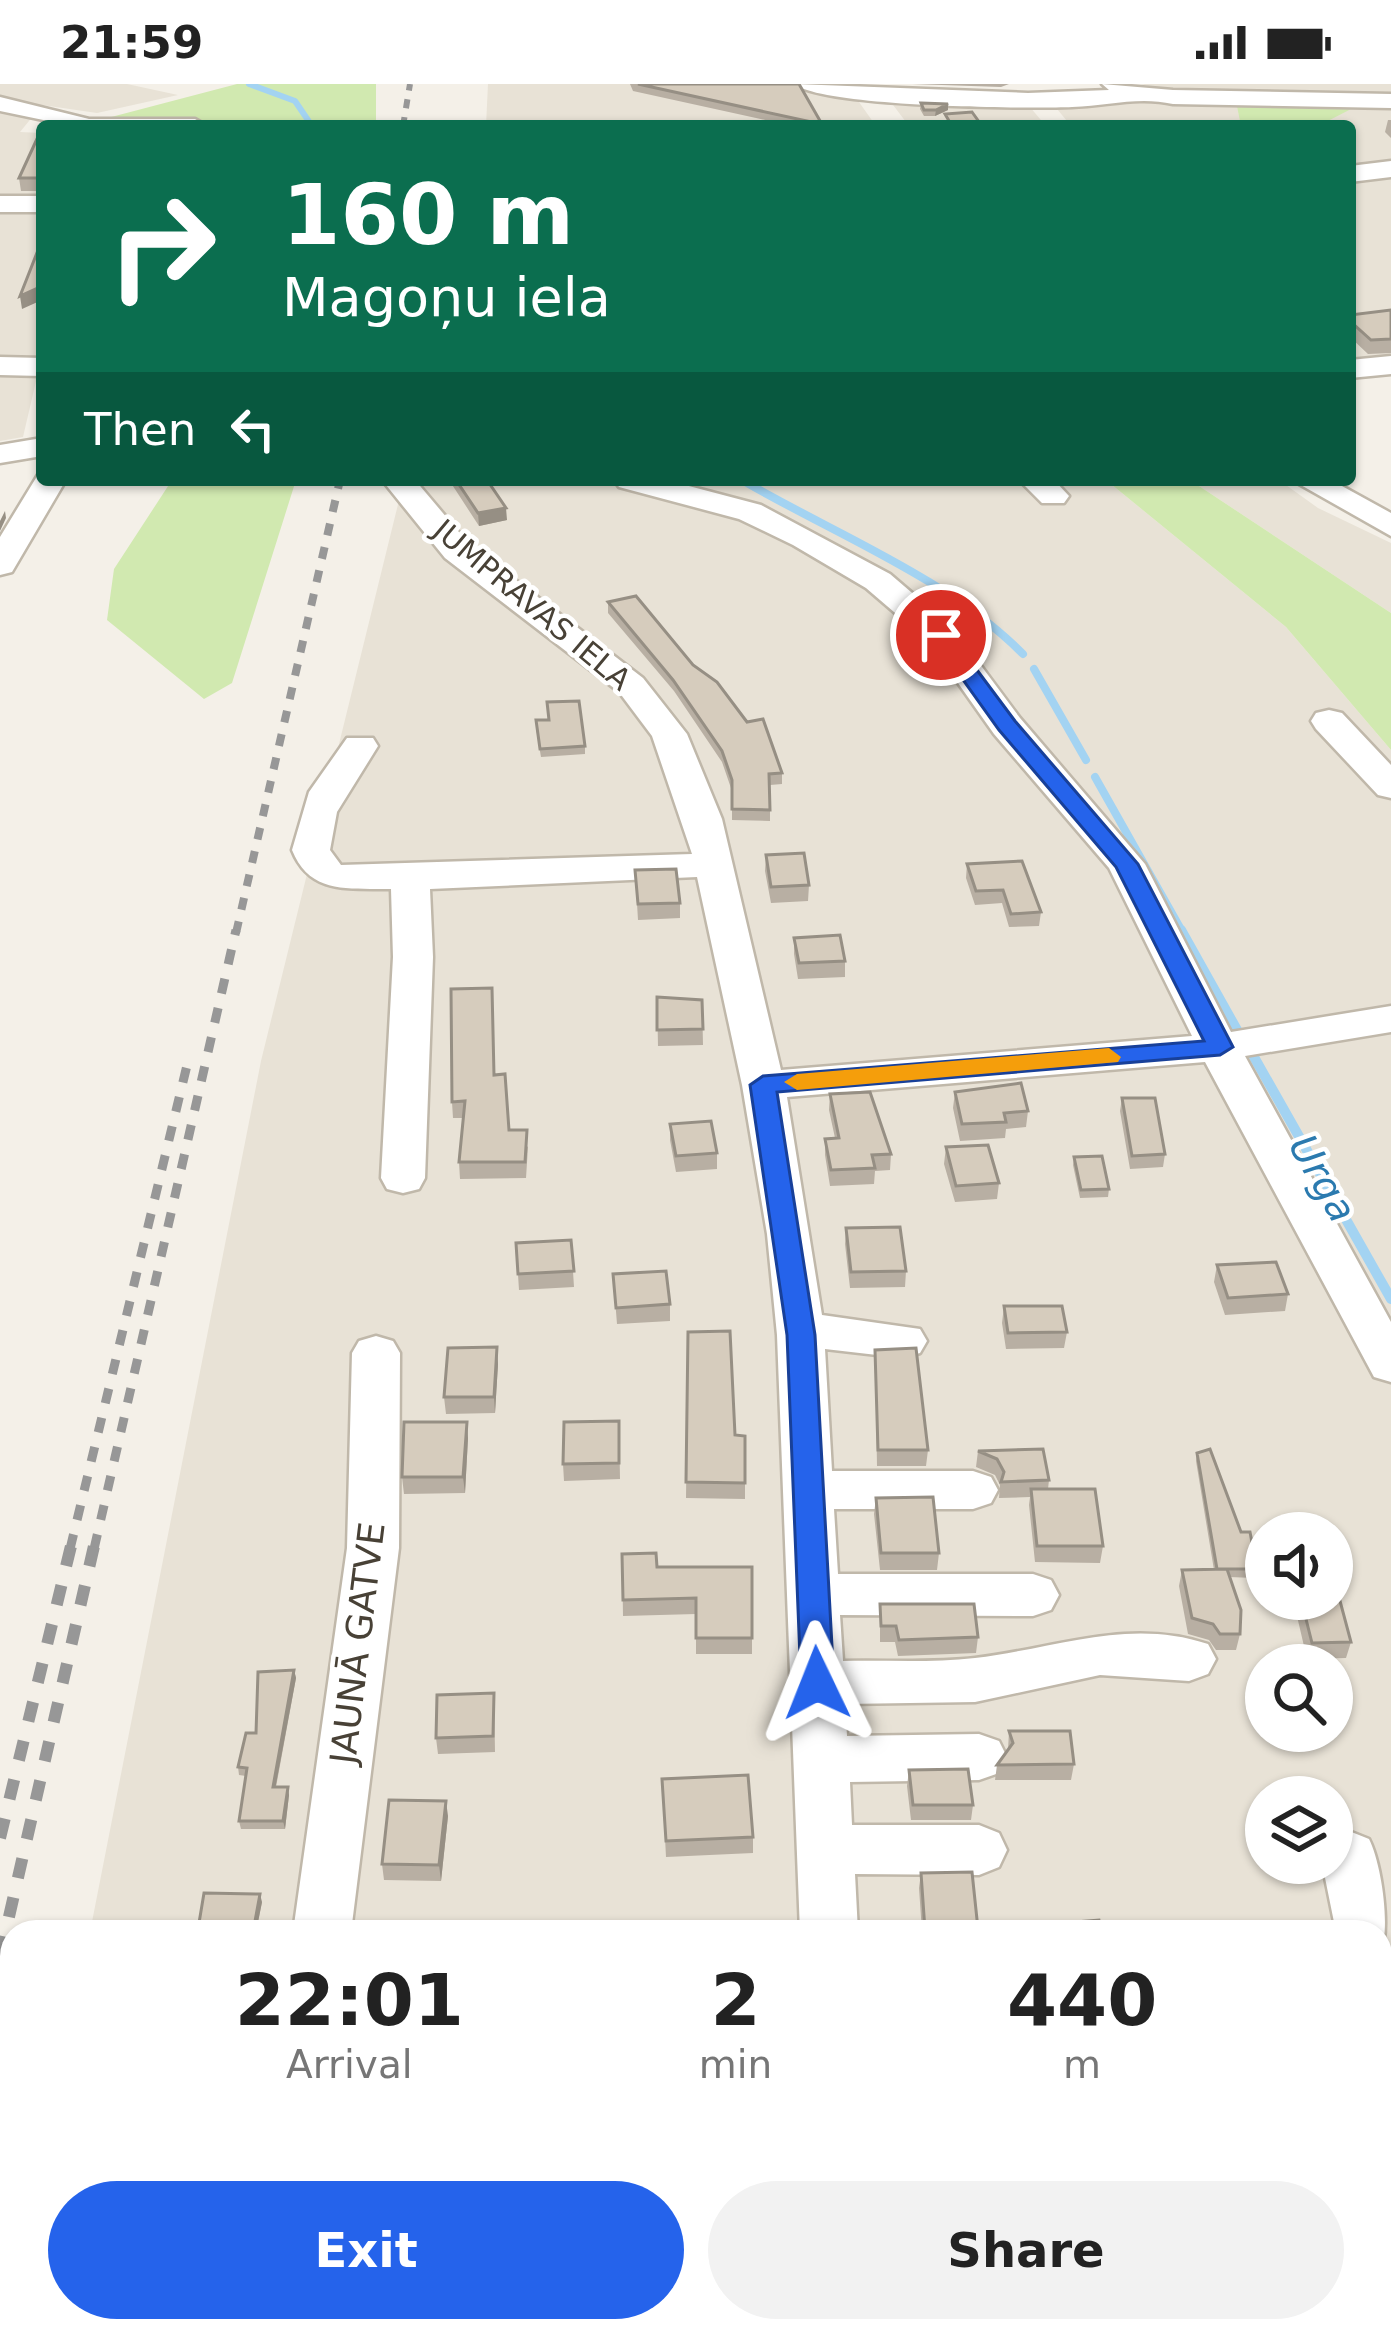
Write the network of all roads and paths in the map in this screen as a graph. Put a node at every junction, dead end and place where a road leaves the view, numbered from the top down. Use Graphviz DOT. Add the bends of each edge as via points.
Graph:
graph roads {
  1 [pos="807,84"];
  2 [pos="868,88"];
  3 [pos="1126,88"];
  4 [pos="1039,98"];
  5 [pos="1391,101"];
  6 [pos="0,104"];
  7 [pos="77,120"];
  8 [pos="887,120"];
  9 [pos="1057,120"];
  10 [pos="0,126"];
  11 [pos="36,127"];
  12 [pos="1391,169"];
  13 [pos="1356,173"];
  14 [pos="0,204"];
  15 [pos="36,204"];
  16 [pos="1391,364"];
  17 [pos="0,366"];
  18 [pos="36,367"];
  19 [pos="1356,368"];
  20 [pos="36,448"];
  21 [pos="0,454"];
  22 [pos="46,486"];
  23 [pos="403,486"];
  24 [pos="652,486"];
  25 [pos="1319,486"];
  26 [pos="1391,526"];
  27 [pos="0,565"];
  28 [pos="1329,721"];
  29 [pos="360,746"];
  30 [pos="1391,787"];
  31 [pos="713,865"];
  32 [pos="410,878"];
  33 [pos="1391,1019"];
  34 [pos="1220,1047"];
  35 [pos="763,1085"];
  36 [pos="404,1178"];
  37 [pos="801,1335"];
  38 [pos="902,1341"];
  39 [pos="376,1352"];
  40 [pos="1391,1365"];
  41 [pos="810,1490"];
  42 [pos="973,1490"];
  43 [pos="814,1594"];
  44 [pos="1034,1595"];
  45 [pos="1189,1659"];
  46 [pos="817,1683"];
  47 [pos="979,1756"];
  48 [pos="820,1759"];
  49 [pos="826,1849"];
  50 [pos="979,1850"];
  51 [pos="1353,1874"];
  52 [pos="324,1920"];
  53 [pos="829,1920"];
  54 [pos="1363,1920"];
  1 -- 2 [label="street"];
  2 -- 4 [label="street"];
  2 -- 8 [label="street"];
  3 -- 4 [label="street" via="1117,97"];
  3 -- 5 [label="street" via="1205,99"];
  4 -- 9 [label="street"];
  6 -- 7 [label="street"];
  10 -- 11 [label="street"];
  12 -- 13 [label="street"];
  14 -- 15 [label="street"];
  16 -- 19 [label="street"];
  17 -- 18 [label="street"];
  20 -- 21 [label="street"];
  22 -- 27 [label="street"];
  23 -- 31 [label="street, JUMPRAVAS IELA" via="457,551 650,707 688,772"];
  24 -- 34 [label="street" via="750,512 844,559 999,662 982,685 1007,726 1126,864"];
  25 -- 26 [label="street"];
  28 -- 30 [label="street"];
  29 -- 32 [label="street" via="325,789 315,863 348,879"];
  31 -- 32 [label="street"];
  31 -- 35 [label="street, JUMPRAVAS IELA"];
  32 -- 36 [label="street"];
  33 -- 34 [label="street"];
  34 -- 35 [label="street"];
  34 -- 40 [label="street"];
  35 -- 37 [label="street, JUMPRAVAS IELA"];
  37 -- 38 [label="street"];
  37 -- 41 [label="street, JUMPRAVAS IELA"];
  39 -- 52 [label="street, JAUNĀ GATVE" via="373,1548"];
  41 -- 42 [label="street"];
  41 -- 43 [label="street, JUMPRAVAS IELA"];
  43 -- 44 [label="street"];
  43 -- 46 [label="street, JUMPRAVAS IELA"];
  45 -- 46 [label="street" via="1100,1654 975,1680"];
  46 -- 48 [label="street, JUMPRAVAS IELA"];
  47 -- 48 [label="street"];
  48 -- 49 [label="street, JUMPRAVAS IELA"];
  49 -- 50 [label="street"];
  49 -- 53 [label="street, JUMPRAVAS IELA"];
  51 -- 54 [label="street"];
}
